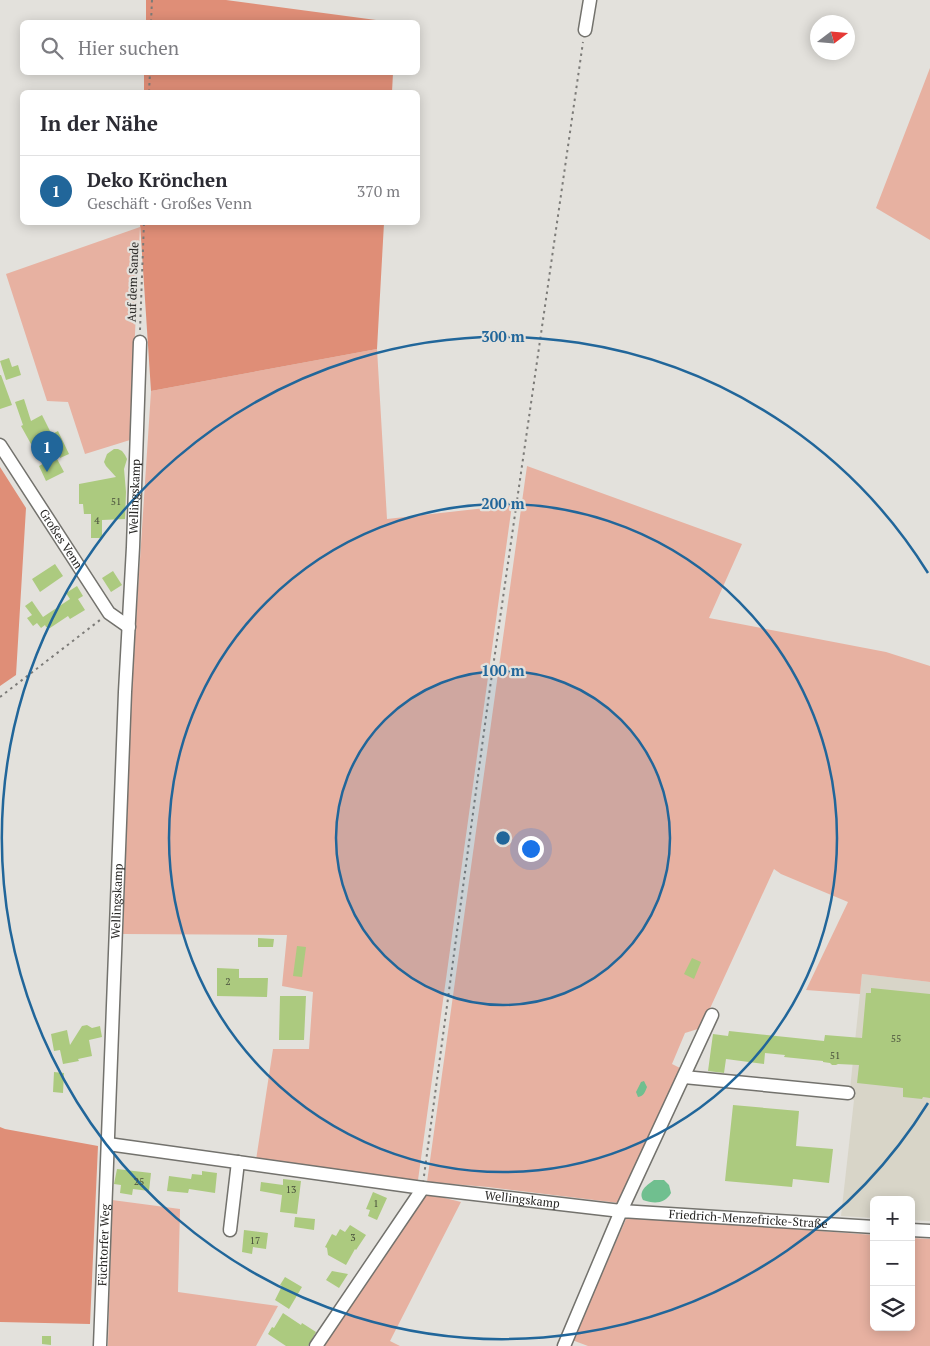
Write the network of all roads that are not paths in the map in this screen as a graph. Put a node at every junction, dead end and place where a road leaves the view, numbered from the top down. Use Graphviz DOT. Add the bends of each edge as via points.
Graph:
graph roads {
  1 [pos="590,0"];
  2 [pos="584,30"];
  3 [pos="140,342"];
  4 [pos="0,445"];
  5 [pos="129,627"];
  6 [pos="712,1015"];
  7 [pos="684,1077"];
  8 [pos="848,1093"];
  9 [pos="108,1144"];
  10 [pos="238,1162"];
  11 [pos="423,1188"];
  12 [pos="621,1211"];
  13 [pos="870,1227"];
  14 [pos="230,1230"];
  15 [pos="915,1230"];
  16 [pos="930,1231"];
  17 [pos="568,1345"];
  18 [pos="100,1346"];
  19 [pos="316,1346"];
  1 -- 2 [label="street"];
  3 -- 5 [label="street, Wellingskamp"];
  4 -- 5 [label="street, Großes Venn" via="109,612"];
  5 -- 9 [label="street, Wellingskamp"];
  6 -- 7 [label="street"];
  7 -- 8 [label="street"];
  7 -- 12 [label="street"];
  9 -- 10 [label="street, Wellingskamp"];
  9 -- 18 [label="street, Füchtorfer Weg"];
  10 -- 11 [label="street, Wellingskamp"];
  10 -- 14 [label="street"];
  11 -- 12 [label="street, Wellingskamp"];
  11 -- 19 [label="street"];
  12 -- 13 [label="street, Friedrich-Menzefricke-Straße"];
  12 -- 17 [label="street"];
  15 -- 16 [label="street"];
}
